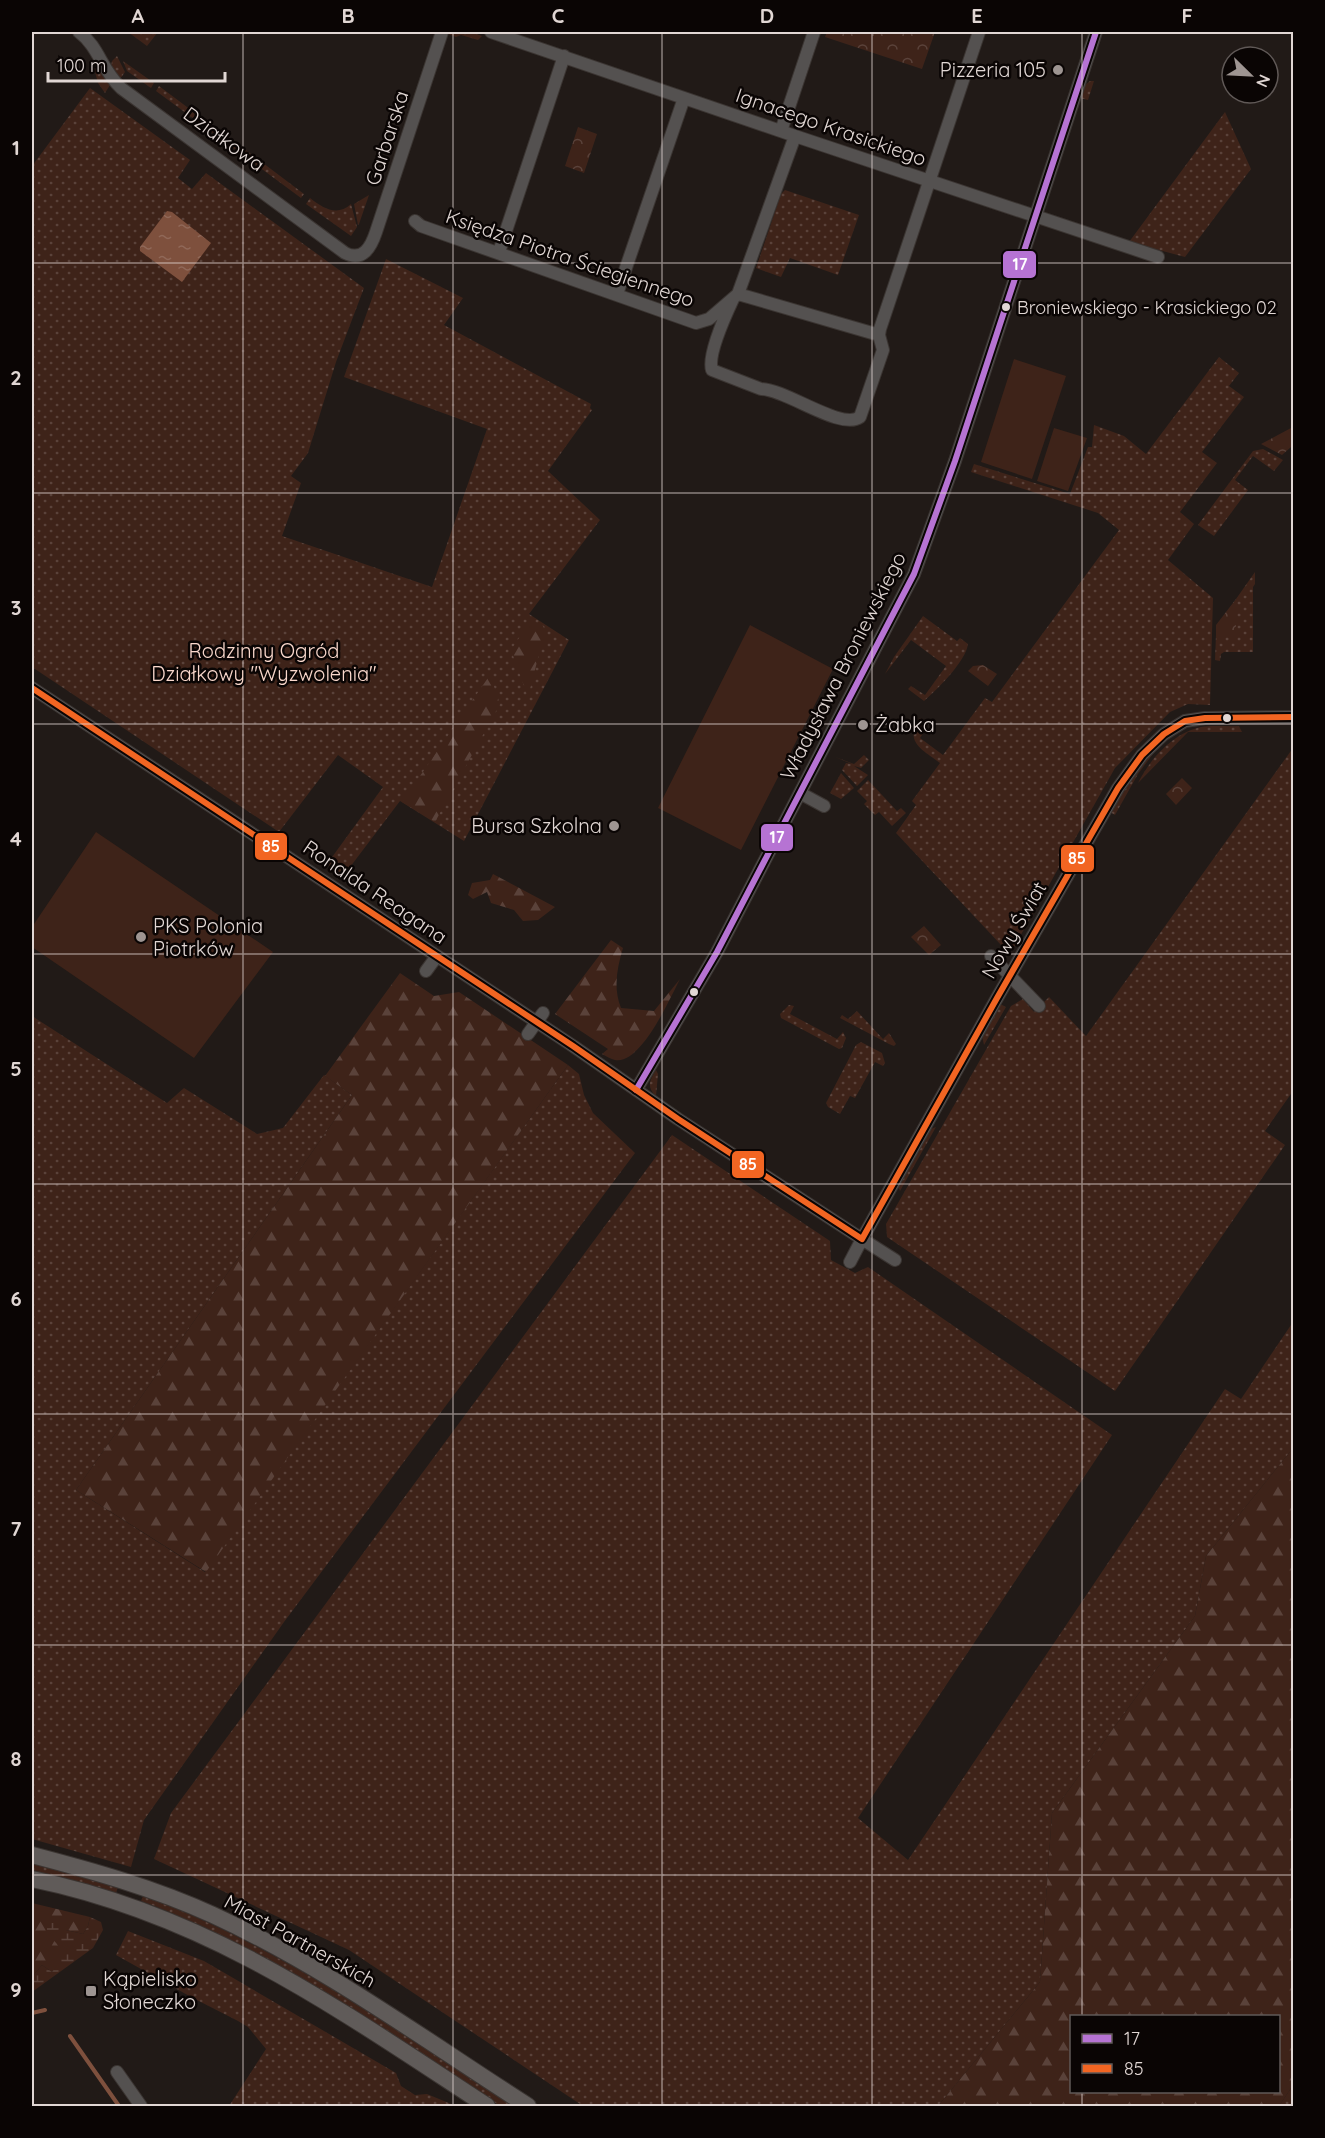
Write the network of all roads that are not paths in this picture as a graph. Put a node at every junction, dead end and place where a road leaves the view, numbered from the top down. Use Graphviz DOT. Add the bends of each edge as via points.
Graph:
graph roads {
  1 [pos="79,32"];
  2 [pos="442,32"];
  3 [pos="491,32"];
  4 [pos="814,32"];
  5 [pos="979,32"];
  6 [pos="1096,32"];
  7 [pos="564,56"];
  8 [pos="684,98"];
  9 [pos="781,131"];
  10 [pos="795,136"];
  11 [pos="930,181"];
  12 [pos="1035,215"];
  13 [pos="415,221"];
  14 [pos="499,252"];
  15 [pos="364,253"];
  16 [pos="1158,257"];
  17 [pos="617,294"];
  18 [pos="736,296"];
  19 [pos="700,323"];
  20 [pos="720,333"];
  21 [pos="879,335"];
  22 [pos="32,688"];
  23 [pos="1293,717"];
  24 [pos="800,793"];
  25 [pos="824,806"];
  26 [pos="436,956"];
  27 [pos="991,956"];
  28 [pos="426,971"];
  29 [pos="1009,976"];
  30 [pos="1039,1006"];
  31 [pos="540,1018"];
  32 [pos="528,1034"];
  33 [pos="636,1090"];
  34 [pos="862,1239"];
  35 [pos="895,1260"];
  36 [pos="850,1262"];
  37 [pos="32,1855"];
  38 [pos="32,1879"];
  39 [pos="117,2072"];
  40 [pos="141,2106"];
  41 [pos="487,2106"];
  42 [pos="528,2106"];
  1 -- 15 [label="street, Działkowa" via="121,88 345,253"];
  2 -- 15 [label="street, Garbarska" via="372,244"];
  3 -- 7 [label="street, Ignacego Krasickiego"];
  4 -- 9 [label="street"];
  5 -- 11 [label="street"];
  6 -- 12 [label="street, Władysława Broniewskiego"];
  7 -- 8 [label="street, Ignacego Krasickiego"];
  7 -- 14 [label="street"];
  8 -- 9 [label="street, Ignacego Krasickiego"];
  8 -- 17 [label="street"];
  9 -- 10 [label="street, Ignacego Krasickiego"];
  10 -- 11 [label="street, Ignacego Krasickiego"];
  10 -- 18 [label="street"];
  11 -- 12 [label="street, Ignacego Krasickiego"];
  11 -- 21 [label="street"];
  12 -- 16 [label="street, Ignacego Krasickiego"];
  12 -- 24 [label="street, Władysława Broniewskiego" via="914,574"];
  13 -- 14 [label="street, Księdza Piotra Ściegiennego"];
  14 -- 17 [label="street, Księdza Piotra Ściegiennego"];
  17 -- 19 [label="street, Księdza Piotra Ściegiennego"];
  18 -- 19 [label="street, Księdza Piotra Ściegiennego"];
  18 -- 20 [label="street"];
  18 -- 21 [label="street"];
  19 -- 20 [label="street"];
  20 -- 21 [label="street" via="710,367 713,370 845,419 862,415 883,350"];
  22 -- 26 [label="street, Ronalda Reagana"];
  23 -- 29 [label="street, Nowy Świat" via="1197,719 1164,734 1122,782"];
  24 -- 25 [label="street"];
  24 -- 33 [label="street, Władysława Broniewskiego" via="710,966"];
  26 -- 28 [label="street"];
  26 -- 31 [label="street, Ronalda Reagana"];
  27 -- 29 [label="street"];
  29 -- 30 [label="street"];
  29 -- 34 [label="street, Nowy Świat"];
  31 -- 32 [label="street"];
  31 -- 33 [label="street, Ronalda Reagana"];
  33 -- 34 [label="street"];
  34 -- 35 [label="street"];
  34 -- 36 [label="street, Nowy Świat"];
  37 -- 42 [label="main road, Miast Partnerskich" via="147,1888 246,1931 336,1982"];
  38 -- 41 [label="main road, Miast Partnerskich" via="140,1909 235,1950 316,1996"];
  39 -- 40 [label="street"];
}
